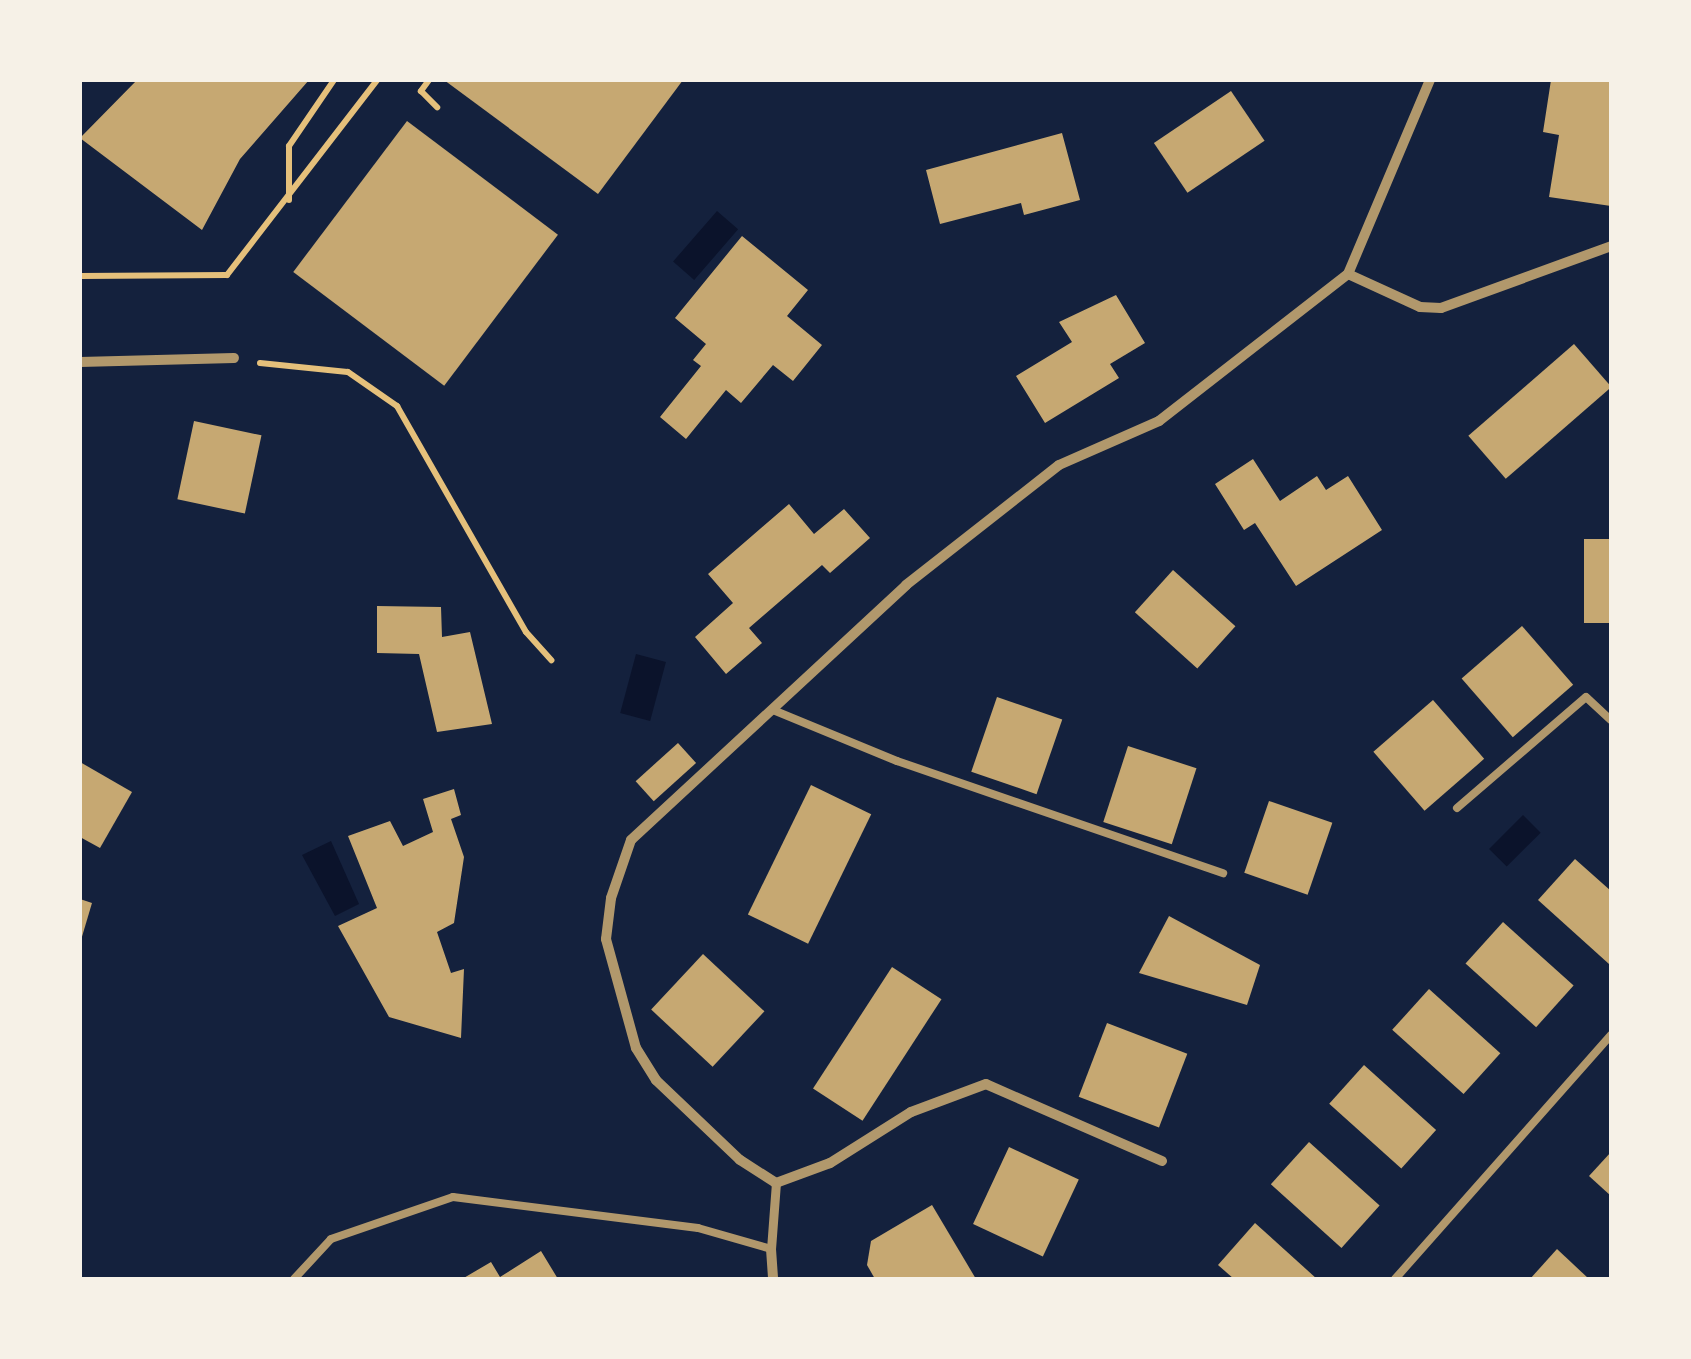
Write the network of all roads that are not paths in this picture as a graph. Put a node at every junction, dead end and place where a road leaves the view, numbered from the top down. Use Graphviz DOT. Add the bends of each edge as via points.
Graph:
graph roads {
  1 [pos="1430,80"];
  2 [pos="1611,246"];
  3 [pos="1348,274"];
  4 [pos="234,358"];
  5 [pos="80,362"];
  6 [pos="773,710"];
  7 [pos="1611,720"];
  8 [pos="1458,808"];
  9 [pos="1223,872"];
  10 [pos="1611,1036"];
  11 [pos="1162,1161"];
  12 [pos="776,1184"];
  13 [pos="770,1249"];
  14 [pos="294,1279"];
  15 [pos="773,1279"];
  16 [pos="1395,1279"];
  1 -- 3 [label="street"];
  2 -- 3 [label="street" via="1442,308 1392,296"];
  3 -- 6 [label="street" via="1159,422 1059,465 906,585"];
  4 -- 5 [label="street"];
  6 -- 9 [label="lane" via="898,761"];
  6 -- 12 [label="street" via="631,840 611,898 606,938 629,1030 656,1080 740,1160"];
  7 -- 8 [label="lane" via="1586,697"];
  10 -- 16 [label="lane"];
  11 -- 12 [label="street" via="986,1084 911,1112 830,1163"];
  12 -- 13 [label="street"];
  13 -- 14 [label="lane" via="698,1228 452,1197 331,1240"];
  13 -- 15 [label="street"];
}
